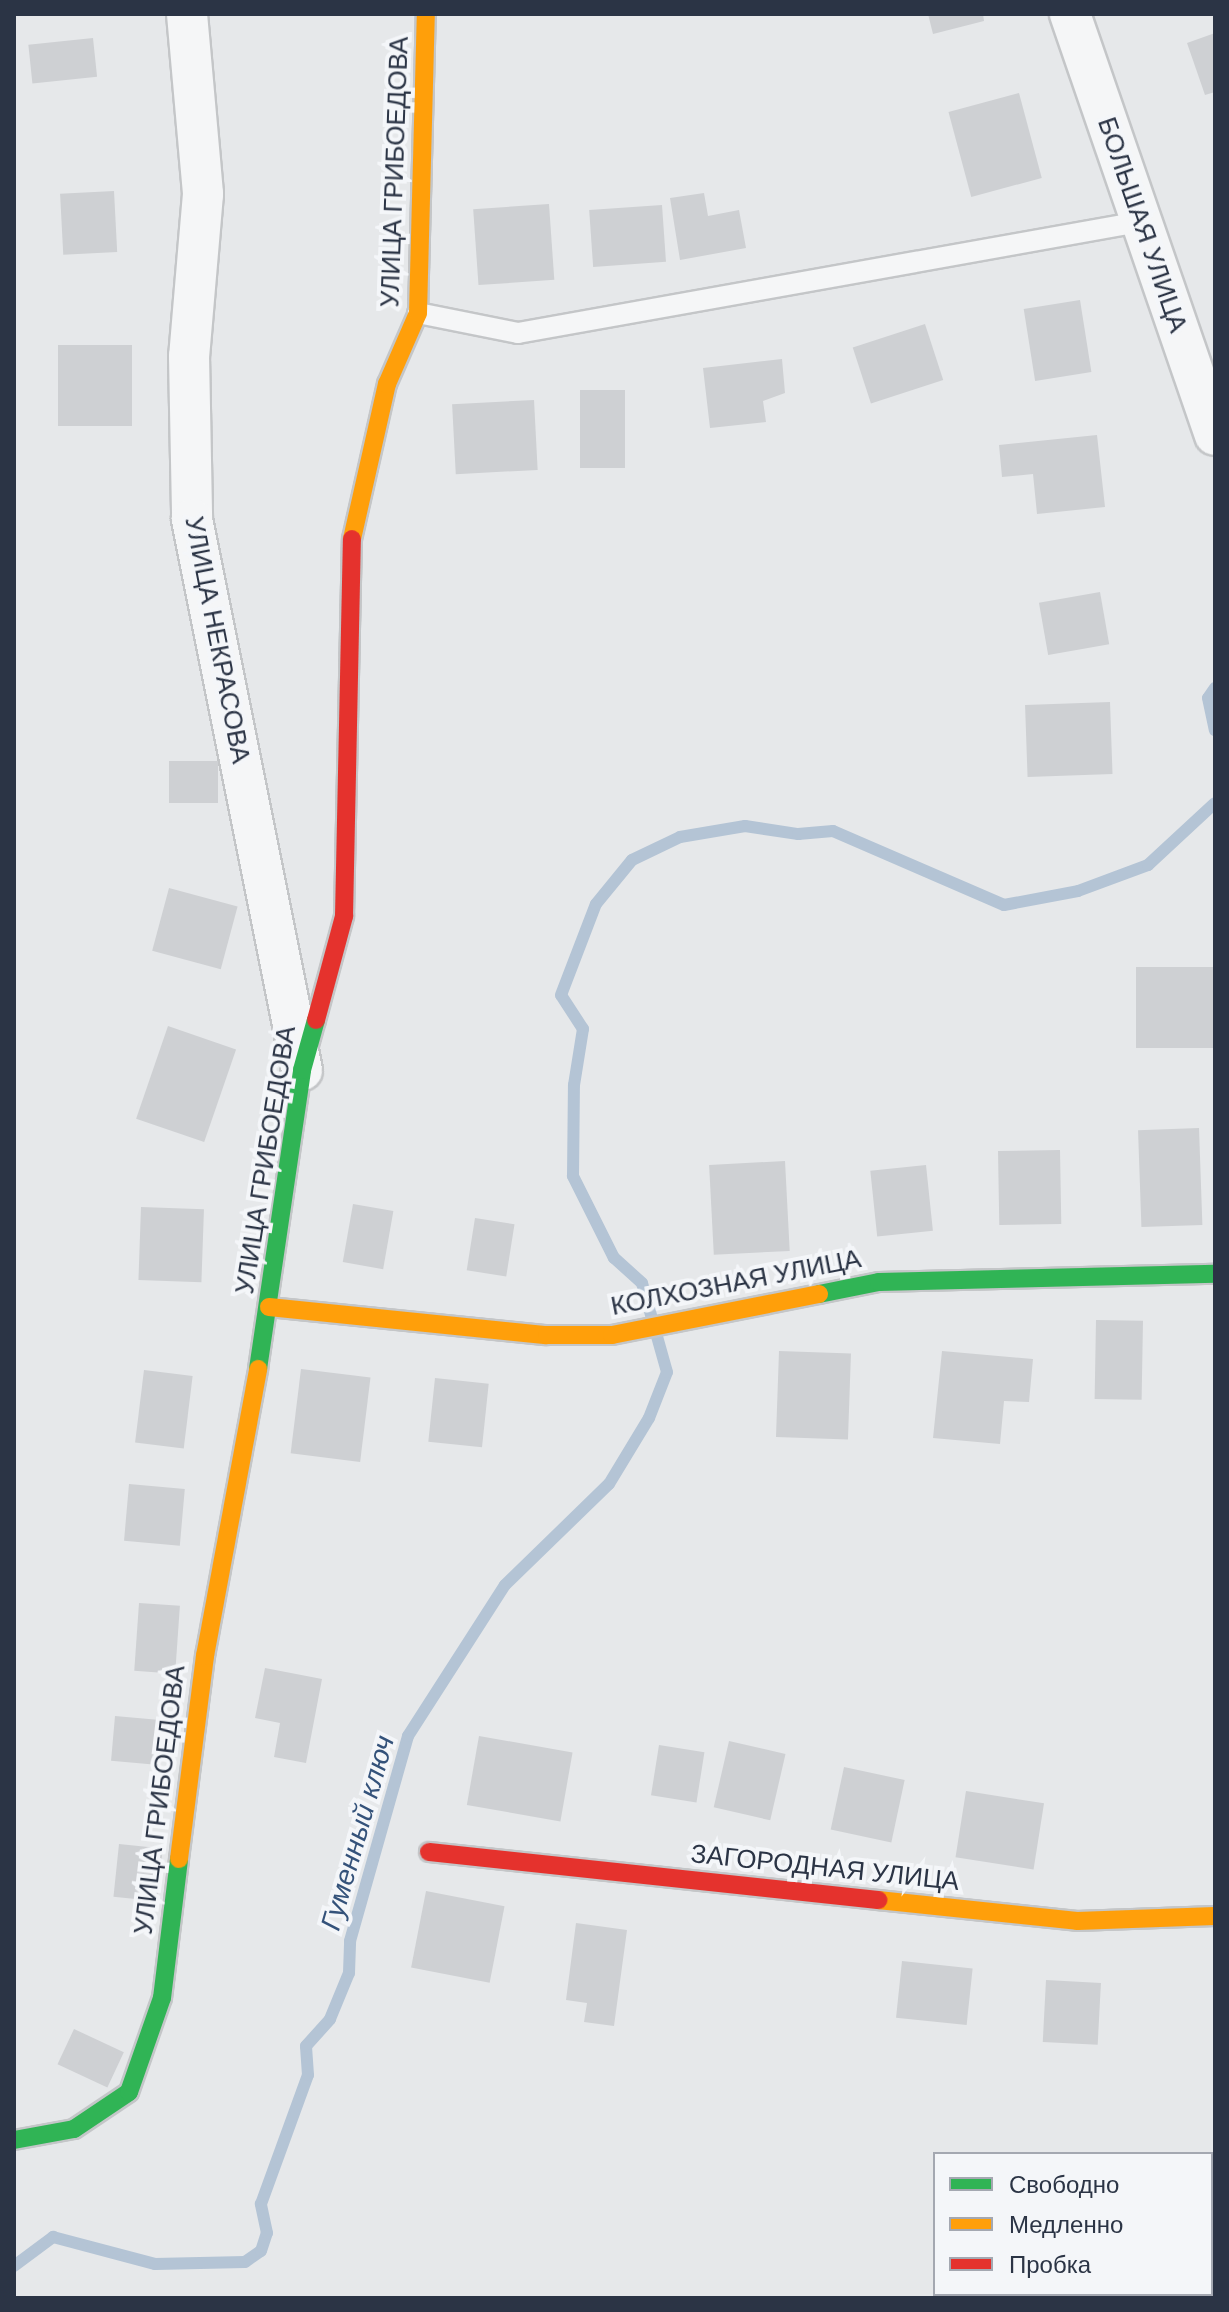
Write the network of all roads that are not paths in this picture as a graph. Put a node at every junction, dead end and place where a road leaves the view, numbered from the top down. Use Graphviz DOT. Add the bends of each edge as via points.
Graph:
graph roads {
  1 [pos="187,14"];
  2 [pos="426,14"];
  3 [pos="1070,14"];
  4 [pos="1139,222"];
  5 [pos="418,313"];
  6 [pos="1206,382"];
  7 [pos="1215,435"];
  8 [pos="302,1070"];
  9 [pos="1215,1274"];
  10 [pos="269,1307"];
  11 [pos="429,1852"];
  12 [pos="1215,1916"];
  13 [pos="14,2140"];
  1 -- 8 [label="street, УЛИЦА НЕКРАСОВА" via="203,194 189,356 192,519"];
  2 -- 5 [label="street, УЛИЦА ГРИБОЕДОВА"];
  3 -- 4 [label="street, БОЛЬШАЯ УЛИЦА"];
  4 -- 5 [label="lane" via="518,333"];
  4 -- 6 [label="street, БОЛЬШАЯ УЛИЦА"];
  5 -- 8 [label="street, УЛИЦА ГРИБОЕДОВА" via="387,384 352,535 344,916"];
  6 -- 7 [label="street, БОЛЬШАЯ УЛИЦА"];
  8 -- 10 [label="street, УЛИЦА ГРИБОЕДОВА"];
  9 -- 10 [label="street, КОЛХОЗНАЯ УЛИЦА" via="879,1282 688,1315 612,1335 547,1335"];
  10 -- 13 [label="street, УЛИЦА ГРИБОЕДОВА" via="205,1656 162,1998 129,2092 74,2129"];
  11 -- 12 [label="street, ЗАГОРОДНАЯ УЛИЦА" via="1077,1921"];
}
